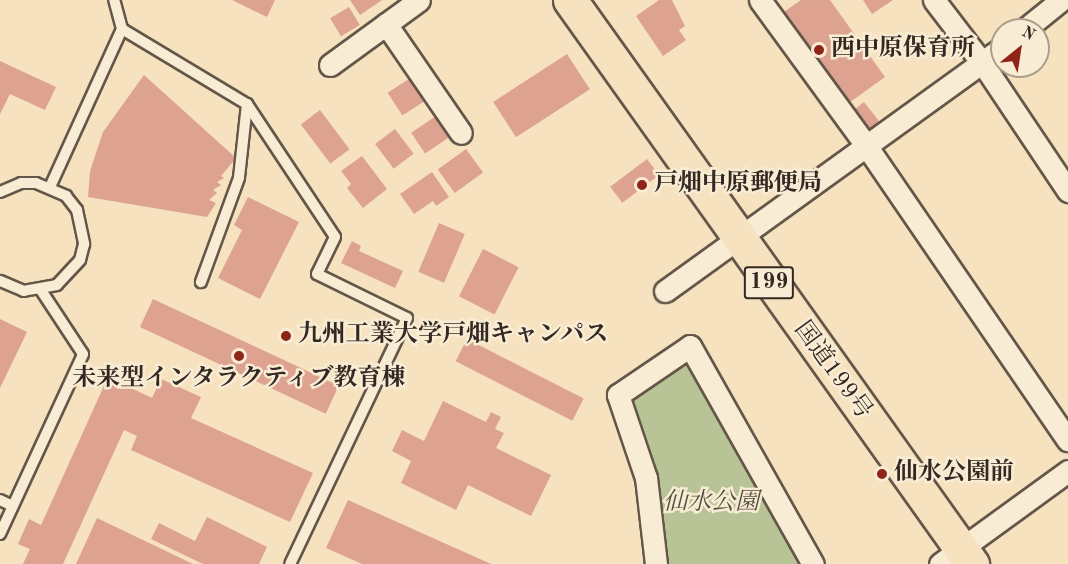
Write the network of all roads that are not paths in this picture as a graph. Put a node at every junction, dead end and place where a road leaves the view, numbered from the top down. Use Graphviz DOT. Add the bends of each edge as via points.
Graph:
graph roads {
  1 [pos="114,0"];
  2 [pos="419,0"];
  3 [pos="570,0"];
  4 [pos="760,0"];
  5 [pos="934,0"];
  6 [pos="1061,0"];
  7 [pos="1039,18"];
  8 [pos="386,24"];
  9 [pos="122,29"];
  10 [pos="990,58"];
  11 [pos="983,64"];
  12 [pos="330,65"];
  13 [pos="247,104"];
  14 [pos="461,133"];
  15 [pos="865,144"];
  16 [pos="50,187"];
  17 [pos="1068,190"];
  18 [pos="0,192"];
  19 [pos="738,241"];
  20 [pos="0,281"];
  21 [pos="201,282"];
  22 [pos="41,290"];
  23 [pos="665,291"];
  24 [pos="1068,440"];
  25 [pos="1068,471"];
  26 [pos="0,500"];
  27 [pos="13,506"];
  28 [pos="0,534"];
  29 [pos="958,559"];
  30 [pos="290,564"];
  31 [pos="656,564"];
  32 [pos="813,564"];
  1 -- 9 [label="lane"];
  2 -- 8 [label="street"];
  3 -- 19 [label="highway, 国道199号 / 199"];
  4 -- 15 [label="street"];
  5 -- 11 [label="street"];
  6 -- 7 [label="street"];
  8 -- 12 [label="street"];
  8 -- 14 [label="street"];
  9 -- 13 [label="lane"];
  9 -- 16 [label="lane"];
  10 -- 11 [label="street"];
  11 -- 15 [label="street"];
  11 -- 17 [label="street"];
  13 -- 21 [label="lane" via="238,178"];
  13 -- 30 [label="lane" via="335,237 317,274 407,318"];
  15 -- 19 [label="street"];
  15 -- 24 [label="street"];
  16 -- 18 [label="lane" via="21,183"];
  16 -- 22 [label="lane" via="66,196 77,210 84,244 70,274"];
  19 -- 23 [label="street"];
  19 -- 29 [label="highway, 国道199号 / 199"];
  20 -- 22 [label="lane" via="24,291"];
  22 -- 27 [label="lane" via="83,354"];
  25 -- 29 [label="street"];
  26 -- 27 [label="lane"];
  27 -- 28 [label="lane"];
  31 -- 32 [label="street" via="646,478 618,395 690,346"];
}
